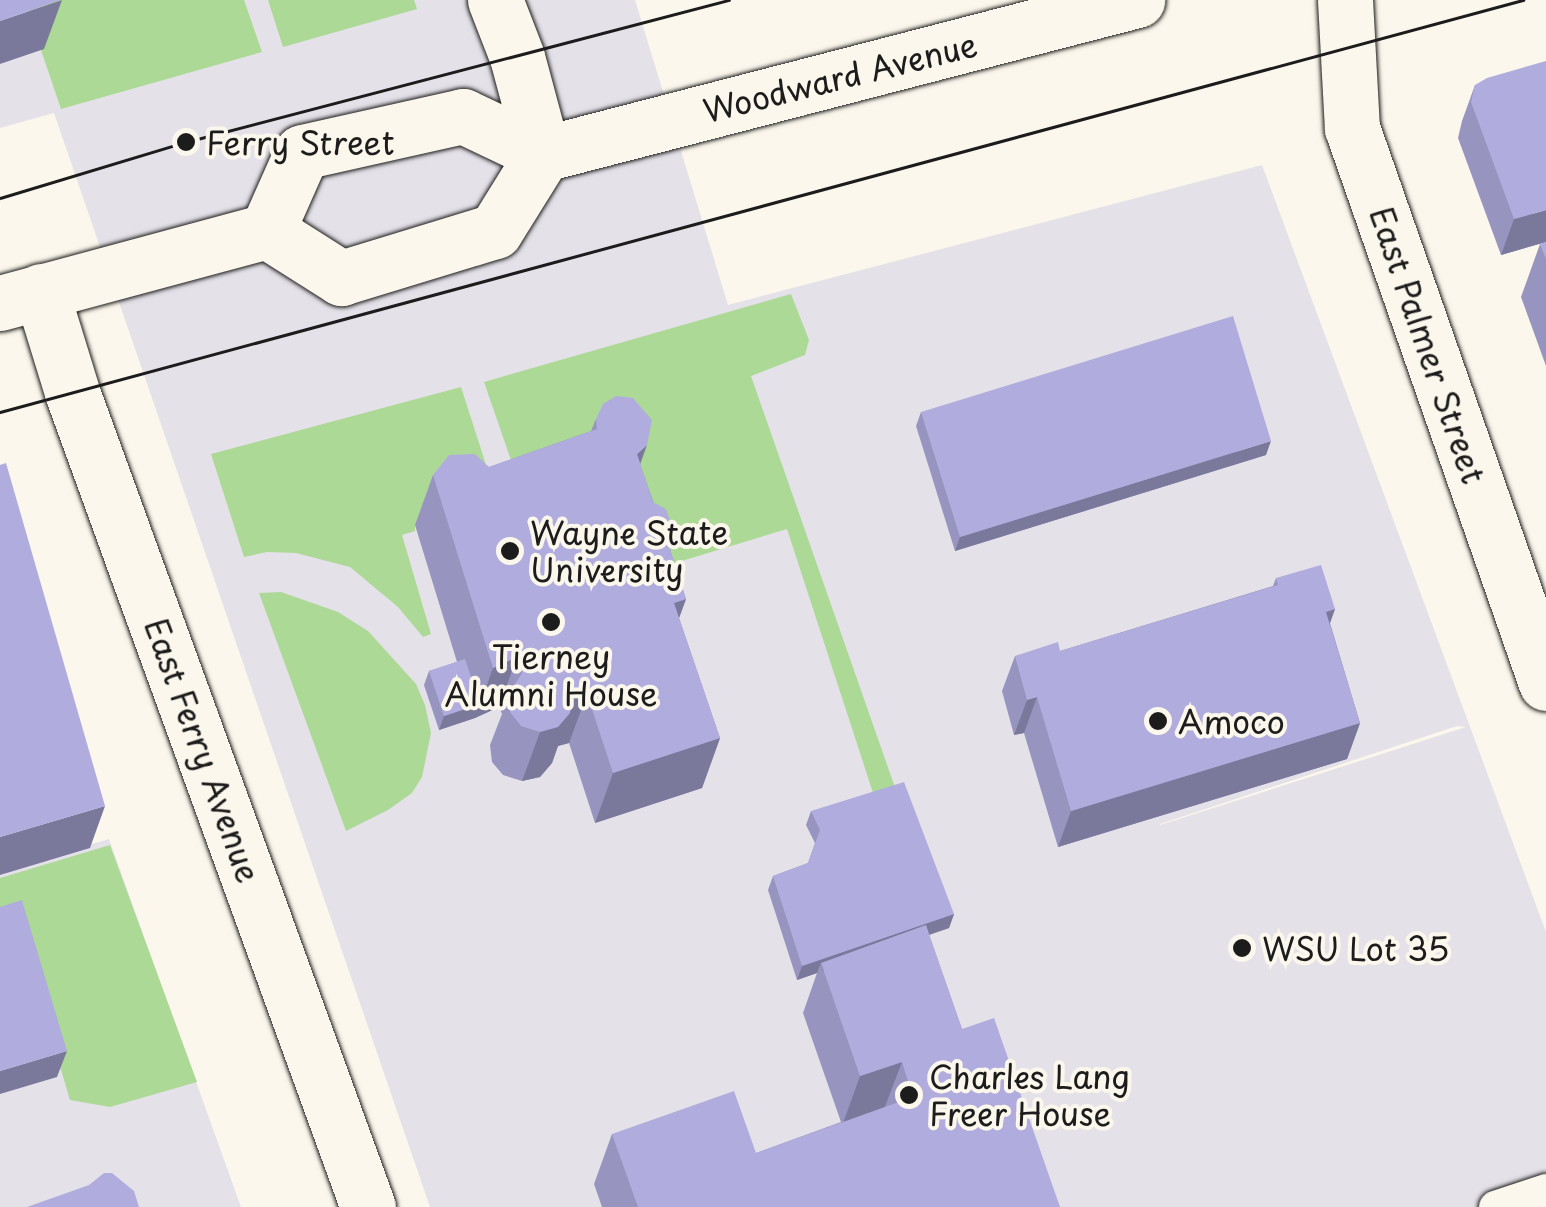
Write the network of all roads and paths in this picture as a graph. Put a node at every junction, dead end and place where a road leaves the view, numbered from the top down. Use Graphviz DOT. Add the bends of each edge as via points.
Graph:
graph roads {
  1 [pos="495,0"];
  2 [pos="1138,0"];
  3 [pos="1346,0"];
  4 [pos="544,154"];
  5 [pos="266,232"];
  6 [pos="21,298"];
  7 [pos="1546,683"];
  8 [pos="1546,1190"];
  9 [pos="368,1207"];
  10 [pos="1495,1207"];
  1 -- 4 [label="street"];
  2 -- 4 [label="street, Woodward Avenue"];
  3 -- 7 [label="street, East Palmer Street" via="1352,128"];
  4 -- 5 [label="street" via="495,230 341,278"];
  4 -- 5 [label="street" via="463,116 302,152"];
  5 -- 6 [label="street"];
  6 -- 9 [label="street, East Ferry Avenue" via="72,392"];
  8 -- 10 [label="lane"];
}
